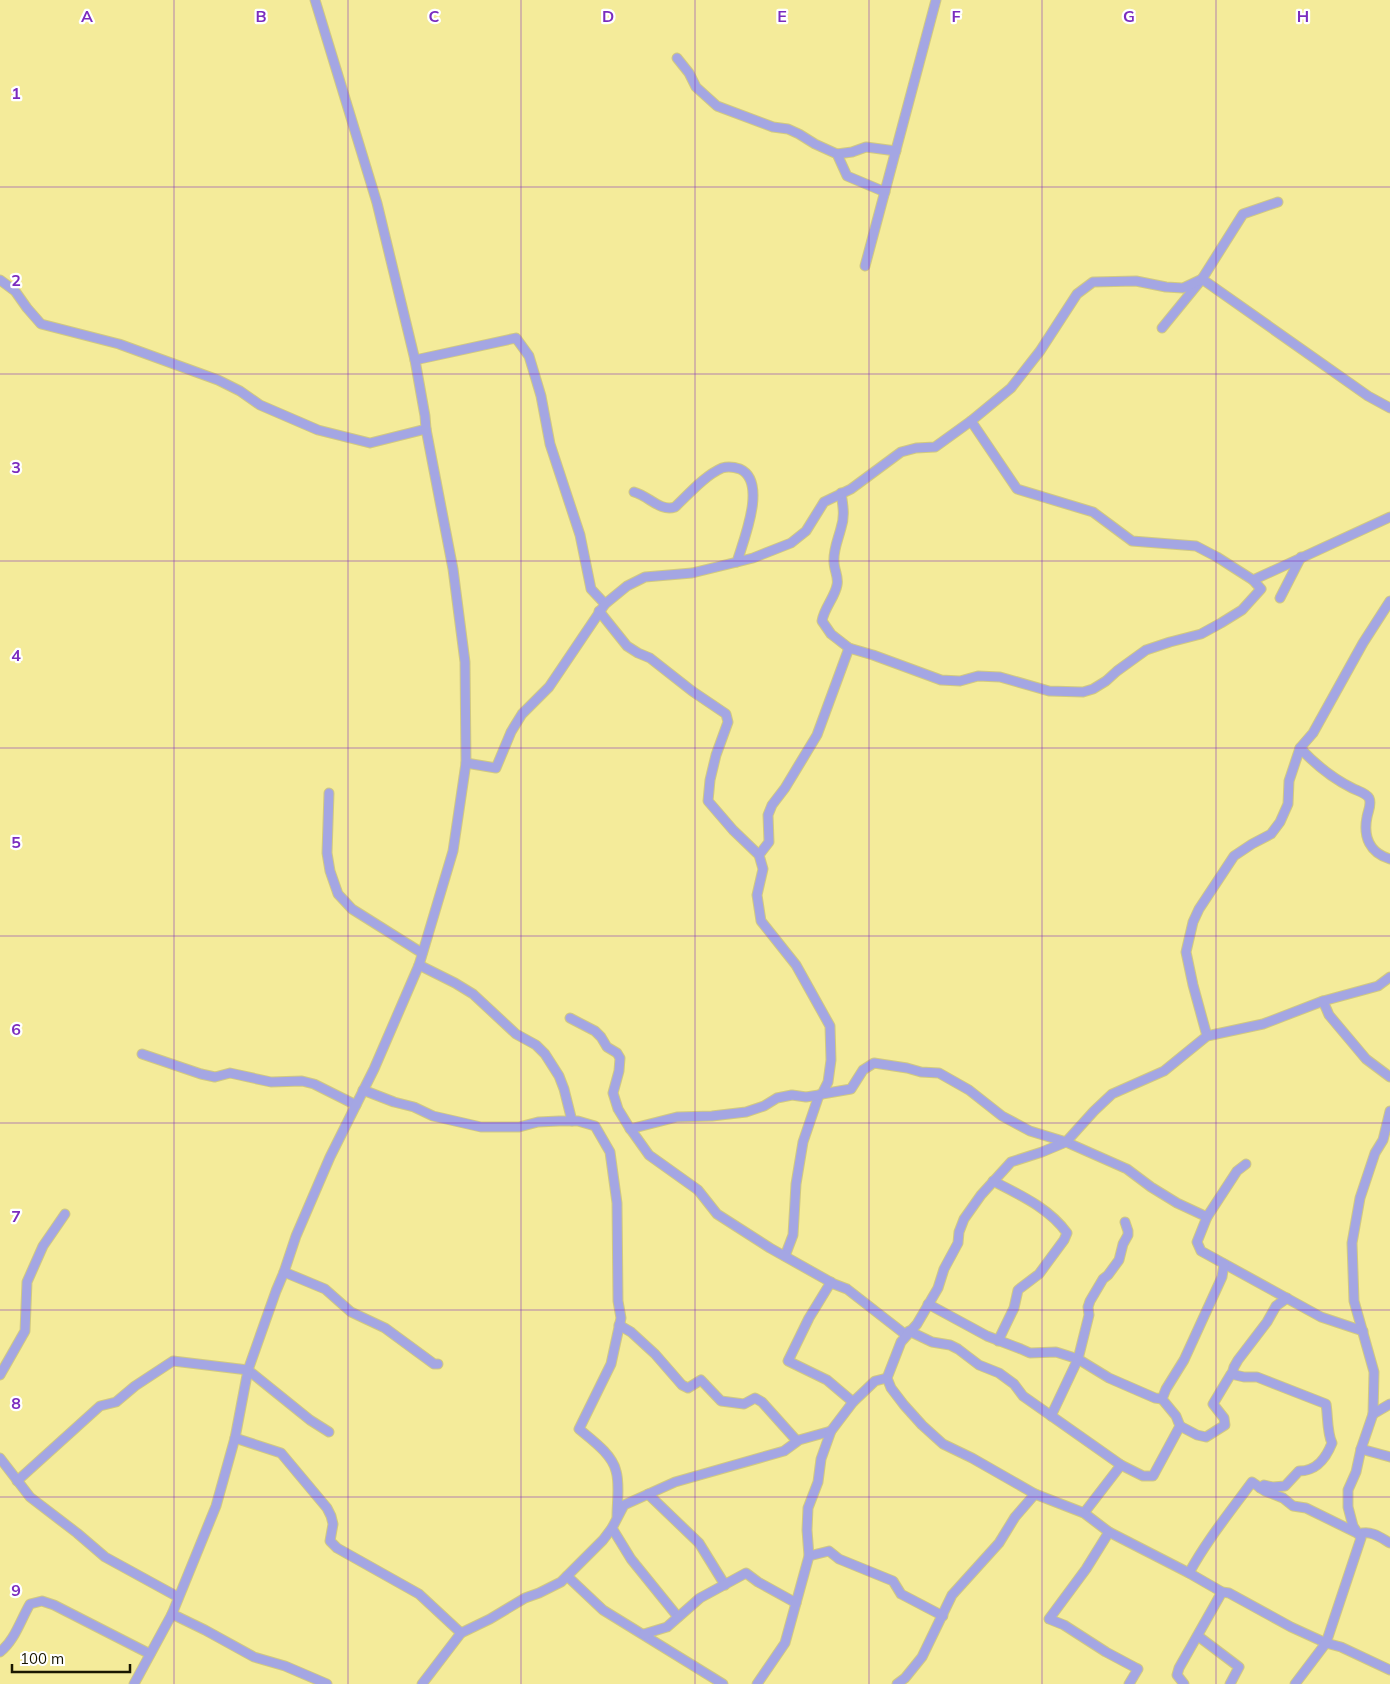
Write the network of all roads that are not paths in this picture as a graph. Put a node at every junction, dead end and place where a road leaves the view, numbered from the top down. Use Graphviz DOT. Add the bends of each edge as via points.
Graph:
graph roads {
  1 [pos="315,0"];
  2 [pos="936,0"];
  3 [pos="677,58"];
  4 [pos="896,151"];
  5 [pos="837,154"];
  6 [pos="885,192"];
  7 [pos="1278,202"];
  8 [pos="865,266"];
  9 [pos="1202,279"];
  10 [pos="0,280"];
  11 [pos="1162,328"];
  12 [pos="415,360"];
  13 [pos="1390,408"];
  14 [pos="971,422"];
  15 [pos="426,429"];
  16 [pos="634,492"];
  17 [pos="841,493"];
  18 [pos="1390,517"];
  19 [pos="1301,557"];
  20 [pos="737,562"];
  21 [pos="1253,580"];
  22 [pos="1280,598"];
  23 [pos="1390,601"];
  24 [pos="602,607"];
  25 [pos="849,648"];
  26 [pos="1300,748"];
  27 [pos="466,763"];
  28 [pos="329,793"];
  29 [pos="759,855"];
  30 [pos="1390,859"];
  31 [pos="422,953"];
  32 [pos="419,965"];
  33 [pos="1390,977"];
  34 [pos="1323,1001"];
  35 [pos="570,1018"];
  36 [pos="1207,1036"];
  37 [pos="142,1054"];
  38 [pos="1390,1077"];
  39 [pos="363,1090"];
  40 [pos="820,1094"];
  41 [pos="356,1105"];
  42 [pos="1390,1111"];
  43 [pos="572,1121"];
  44 [pos="630,1129"];
  45 [pos="1066,1142"];
  46 [pos="1246,1164"];
  47 [pos="993,1181"];
  48 [pos="65,1214"];
  49 [pos="1207,1217"];
  50 [pos="1125,1222"];
  51 [pos="785,1256"];
  52 [pos="1224,1264"];
  53 [pos="284,1272"];
  54 [pos="831,1282"];
  55 [pos="1287,1298"];
  56 [pos="928,1304"];
  57 [pos="619,1325"];
  58 [pos="1363,1331"];
  59 [pos="908,1333"];
  60 [pos="998,1341"];
  61 [pos="1078,1359"];
  62 [pos="438,1364"];
  63 [pos="248,1370"];
  64 [pos="1232,1374"];
  65 [pos="0,1375"];
  66 [pos="887,1378"];
  67 [pos="1162,1399"];
  68 [pos="853,1402"];
  69 [pos="1390,1404"];
  70 [pos="1373,1414"];
  71 [pos="1051,1416"];
  72 [pos="1180,1426"];
  73 [pos="831,1431"];
  74 [pos="330,1432"];
  75 [pos="234,1438"];
  76 [pos="797,1441"];
  77 [pos="1361,1449"];
  78 [pos="1390,1457"];
  79 [pos="0,1458"];
  80 [pos="1121,1465"];
  81 [pos="17,1481"];
  82 [pos="1260,1488"];
  83 [pos="648,1494"];
  84 [pos="1034,1494"];
  85 [pos="1084,1513"];
  86 [pos="617,1516"];
  87 [pos="612,1528"];
  88 [pos="1109,1532"];
  89 [pos="1359,1534"];
  90 [pos="1390,1543"];
  91 [pos="809,1556"];
  92 [pos="1189,1573"];
  93 [pos="567,1576"];
  94 [pos="725,1585"];
  95 [pos="1222,1592"];
  96 [pos="178,1597"];
  97 [pos="796,1603"];
  98 [pos="172,1614"];
  99 [pos="943,1616"];
  100 [pos="678,1617"];
  101 [pos="461,1633"];
  102 [pos="644,1634"];
  103 [pos="1198,1636"];
  104 [pos="1326,1643"];
  105 [pos="0,1652"];
  106 [pos="150,1654"];
  107 [pos="1390,1670"];
  108 [pos="134,1684"];
  109 [pos="326,1684"];
  110 [pos="422,1684"];
  111 [pos="723,1684"];
  112 [pos="757,1684"];
  113 [pos="897,1684"];
  114 [pos="1129,1684"];
  115 [pos="1184,1684"];
  116 [pos="1230,1684"];
  117 [pos="1295,1684"];
  1 -- 12 [label="street" via="377,203"];
  2 -- 4 [label="street"];
  3 -- 5 [label="street" via="696,87 717,106 788,130"];
  4 -- 5 [label="street" via="866,147"];
  4 -- 6 [label="street"];
  5 -- 6 [label="street" via="847,176"];
  6 -- 8 [label="street"];
  7 -- 9 [label="street" via="1243,214"];
  9 -- 11 [label="street"];
  9 -- 13 [label="street" via="1368,396"];
  9 -- 14 [label="street" via="1183,288 1136,281 1093,282 1078,294 1011,388"];
  10 -- 15 [label="street" via="15,291 41,324 118,344 218,380 260,405 318,430 370,444"];
  12 -- 15 [label="street"];
  12 -- 24 [label="street" via="516,338 529,356 550,444 580,535 591,589"];
  14 -- 17 [label="street" via="935,447 901,452 851,490"];
  14 -- 21 [label="street" via="1018,489 1092,512 1132,541 1196,546"];
  15 -- 27 [label="street" via="453,569 464,653"];
  16 -- 20 [label="street" via="668,509 675,507 722,468 734,467 743,471 750,476 752,513"];
  17 -- 20 [label="street" via="824,502 806,531 791,544"];
  17 -- 25 [label="street" via="844,505 834,564 837,587 822,621 831,634"];
  18 -- 19 [label="street"];
  19 -- 21 [label="street"];
  19 -- 22 [label="street"];
  20 -- 24 [label="street" via="692,573 645,577 627,586"];
  21 -- 25 [label="street" via="1261,589 1242,610 1201,634 1146,650 1106,681 1083,692 1048,691 1000,677 941,680"];
  23 -- 26 [label="street" via="1363,642 1313,732"];
  24 -- 27 [label="street" via="549,687 522,714 496,768"];
  24 -- 29 [label="street" via="628,646 650,658 726,714 728,722 716,756 708,801"];
  25 -- 29 [label="street" via="817,735 772,805 768,815 769,842"];
  26 -- 30 [label="street" via="1338,780 1369,798 1366,817 1368,842 1374,851"];
  26 -- 36 [label="street" via="1289,781 1288,804 1280,822 1271,834 1234,856 1198,909 1193,922 1186,952"];
  27 -- 31 [label="street" via="453,851"];
  28 -- 31 [label="street" via="327,853 338,894 352,909"];
  29 -- 40 [label="street" via="763,869 757,896 760,921 796,965 830,1026 828,1082"];
  31 -- 32 [label="street"];
  32 -- 39 [label="street"];
  32 -- 43 [label="street" via="473,994 516,1034 545,1054 559,1076"];
  33 -- 34 [label="street" via="1378,986"];
  34 -- 36 [label="street" via="1263,1024"];
  34 -- 38 [label="street" via="1329,1015 1366,1059"];
  35 -- 44 [label="street" via="595,1030 620,1058 614,1093 618,1109"];
  36 -- 45 [label="street" via="1164,1071 1112,1094"];
  37 -- 41 [label="street" via="215,1077 230,1073 271,1082 302,1080"];
  39 -- 41 [label="street"];
  39 -- 43 [label="street" via="433,1116 481,1127 519,1127 538,1122"];
  40 -- 44 [label="street" via="776,1098 746,1112 677,1117"];
  40 -- 45 [label="street" via="852,1089 863,1070 874,1063 939,1074 969,1090 1023,1128"];
  40 -- 51 [label="street" via="803,1142 793,1235"];
  41 -- 53 [label="street" via="330,1157"];
  42 -- 58 [label="street" via="1383,1140 1375,1153 1360,1198 1352,1243 1354,1301"];
  43 -- 57 [label="street" via="595,1126 610,1152 617,1203"];
  44 -- 51 [label="street" via="649,1155 698,1190 717,1214"];
  45 -- 47 [label="street" via="1011,1162"];
  45 -- 49 [label="street" via="1127,1169 1177,1203"];
  46 -- 49 [label="street" via="1237,1171"];
  47 -- 56 [label="street" via="964,1219 958,1232 958,1243"];
  47 -- 60 [label="street" via="1044,1210 1067,1233 1039,1274 1018,1290 1014,1308"];
  48 -- 65 [label="street" via="43,1246 27,1282 25,1332"];
  49 -- 52 [label="street" via="1197,1242 1201,1251"];
  50 -- 61 [label="street" via="1128,1235 1119,1260 1090,1301"];
  51 -- 54 [label="street"];
  52 -- 55 [label="street"];
  52 -- 67 [label="street" via="1222,1277"];
  53 -- 62 [label="street" via="325,1289 351,1312 385,1328"];
  53 -- 63 [label="street"];
  54 -- 59 [label="street" via="847,1289"];
  54 -- 68 [label="street" via="788,1362 827,1380"];
  55 -- 58 [label="street" via="1320,1316"];
  55 -- 64 [label="street" via="1276,1306 1238,1360"];
  56 -- 59 [label="street"];
  56 -- 60 [label="street"];
  57 -- 76 [label="street" via="654,1354 682,1386 688,1388 701,1380 721,1401 744,1404 755,1398"];
  57 -- 86 [label="street" via="611,1364 579,1429 613,1463"];
  58 -- 70 [label="street" via="1374,1372"];
  59 -- 66 [label="street" via="901,1342"];
  59 -- 71 [label="street" via="958,1349 979,1365 999,1373"];
  60 -- 61 [label="street" via="1030,1352 1056,1352"];
  61 -- 67 [label="street" via="1109,1378"];
  61 -- 71 [label="street"];
  63 -- 74 [label="street"];
  63 -- 75 [label="street"];
  63 -- 81 [label="street" via="173,1361 116,1402 100,1406"];
  64 -- 72 [label="street" via="1213,1404 1224,1418 1222,1429 1206,1438"];
  64 -- 82 [label="street" via="1257,1377 1326,1404 1328,1436 1332,1443 1324,1458 1316,1467 1299,1471 1285,1486 1264,1485"];
  66 -- 68 [label="street" via="875,1381"];
  66 -- 84 [label="street" via="890,1388 904,1405 943,1444"];
  67 -- 72 [label="street"];
  68 -- 73 [label="street"];
  69 -- 70 [label="street"];
  70 -- 77 [label="street"];
  71 -- 80 [label="street"];
  72 -- 80 [label="street" via="1152,1476 1142,1476"];
  73 -- 76 [label="street"];
  73 -- 91 [label="street" via="808,1508"];
  75 -- 96 [label="street" via="216,1506"];
  75 -- 101 [label="street" via="281,1453 327,1508 333,1524 330,1541 337,1548 419,1594"];
  76 -- 83 [label="street" via="784,1451 675,1482"];
  77 -- 78 [label="street"];
  77 -- 89 [label="street" via="1348,1490 1348,1507 1353,1526"];
  79 -- 81 [label="street"];
  80 -- 85 [label="street"];
  81 -- 96 [label="street" via="30,1497 104,1557"];
  82 -- 89 [label="street"];
  82 -- 92 [label="street" via="1252,1482 1217,1526"];
  83 -- 86 [label="street" via="624,1505"];
  83 -- 94 [label="street" via="699,1544"];
  84 -- 85 [label="street"];
  84 -- 99 [label="street" via="999,1543 952,1595"];
  85 -- 88 [label="street"];
  86 -- 87 [label="street"];
  87 -- 93 [label="street"];
  87 -- 100 [label="street" via="631,1559"];
  88 -- 92 [label="street"];
  88 -- 114 [label="street" via="1049,1619 1138,1669"];
  89 -- 90 [label="street" via="1366,1532"];
  89 -- 104 [label="street" via="1361,1538"];
  91 -- 97 [label="street"];
  91 -- 99 [label="street" via="829,1551 839,1560 893,1582 901,1594"];
  92 -- 95 [label="street"];
  93 -- 101 [label="street"];
  93 -- 102 [label="street" via="604,1610"];
  94 -- 97 [label="street" via="746,1573"];
  94 -- 100 [label="street" via="700,1598"];
  95 -- 103 [label="street"];
  95 -- 104 [label="street"];
  96 -- 98 [label="street"];
  97 -- 112 [label="street" via="785,1643"];
  98 -- 106 [label="street"];
  98 -- 109 [label="street" via="254,1657"];
  99 -- 113 [label="street" via="922,1657"];
  100 -- 102 [label="street" via="668,1627"];
  101 -- 110 [label="street"];
  102 -- 111 [label="street"];
  103 -- 115 [label="street" via="1177,1675"];
  103 -- 116 [label="street" via="1239,1667"];
  104 -- 107 [label="street" via="1341,1646"];
  104 -- 117 [label="street"];
  105 -- 106 [label="street" via="14,1636 30,1604 42,1601"];
  106 -- 108 [label="street"];
}
